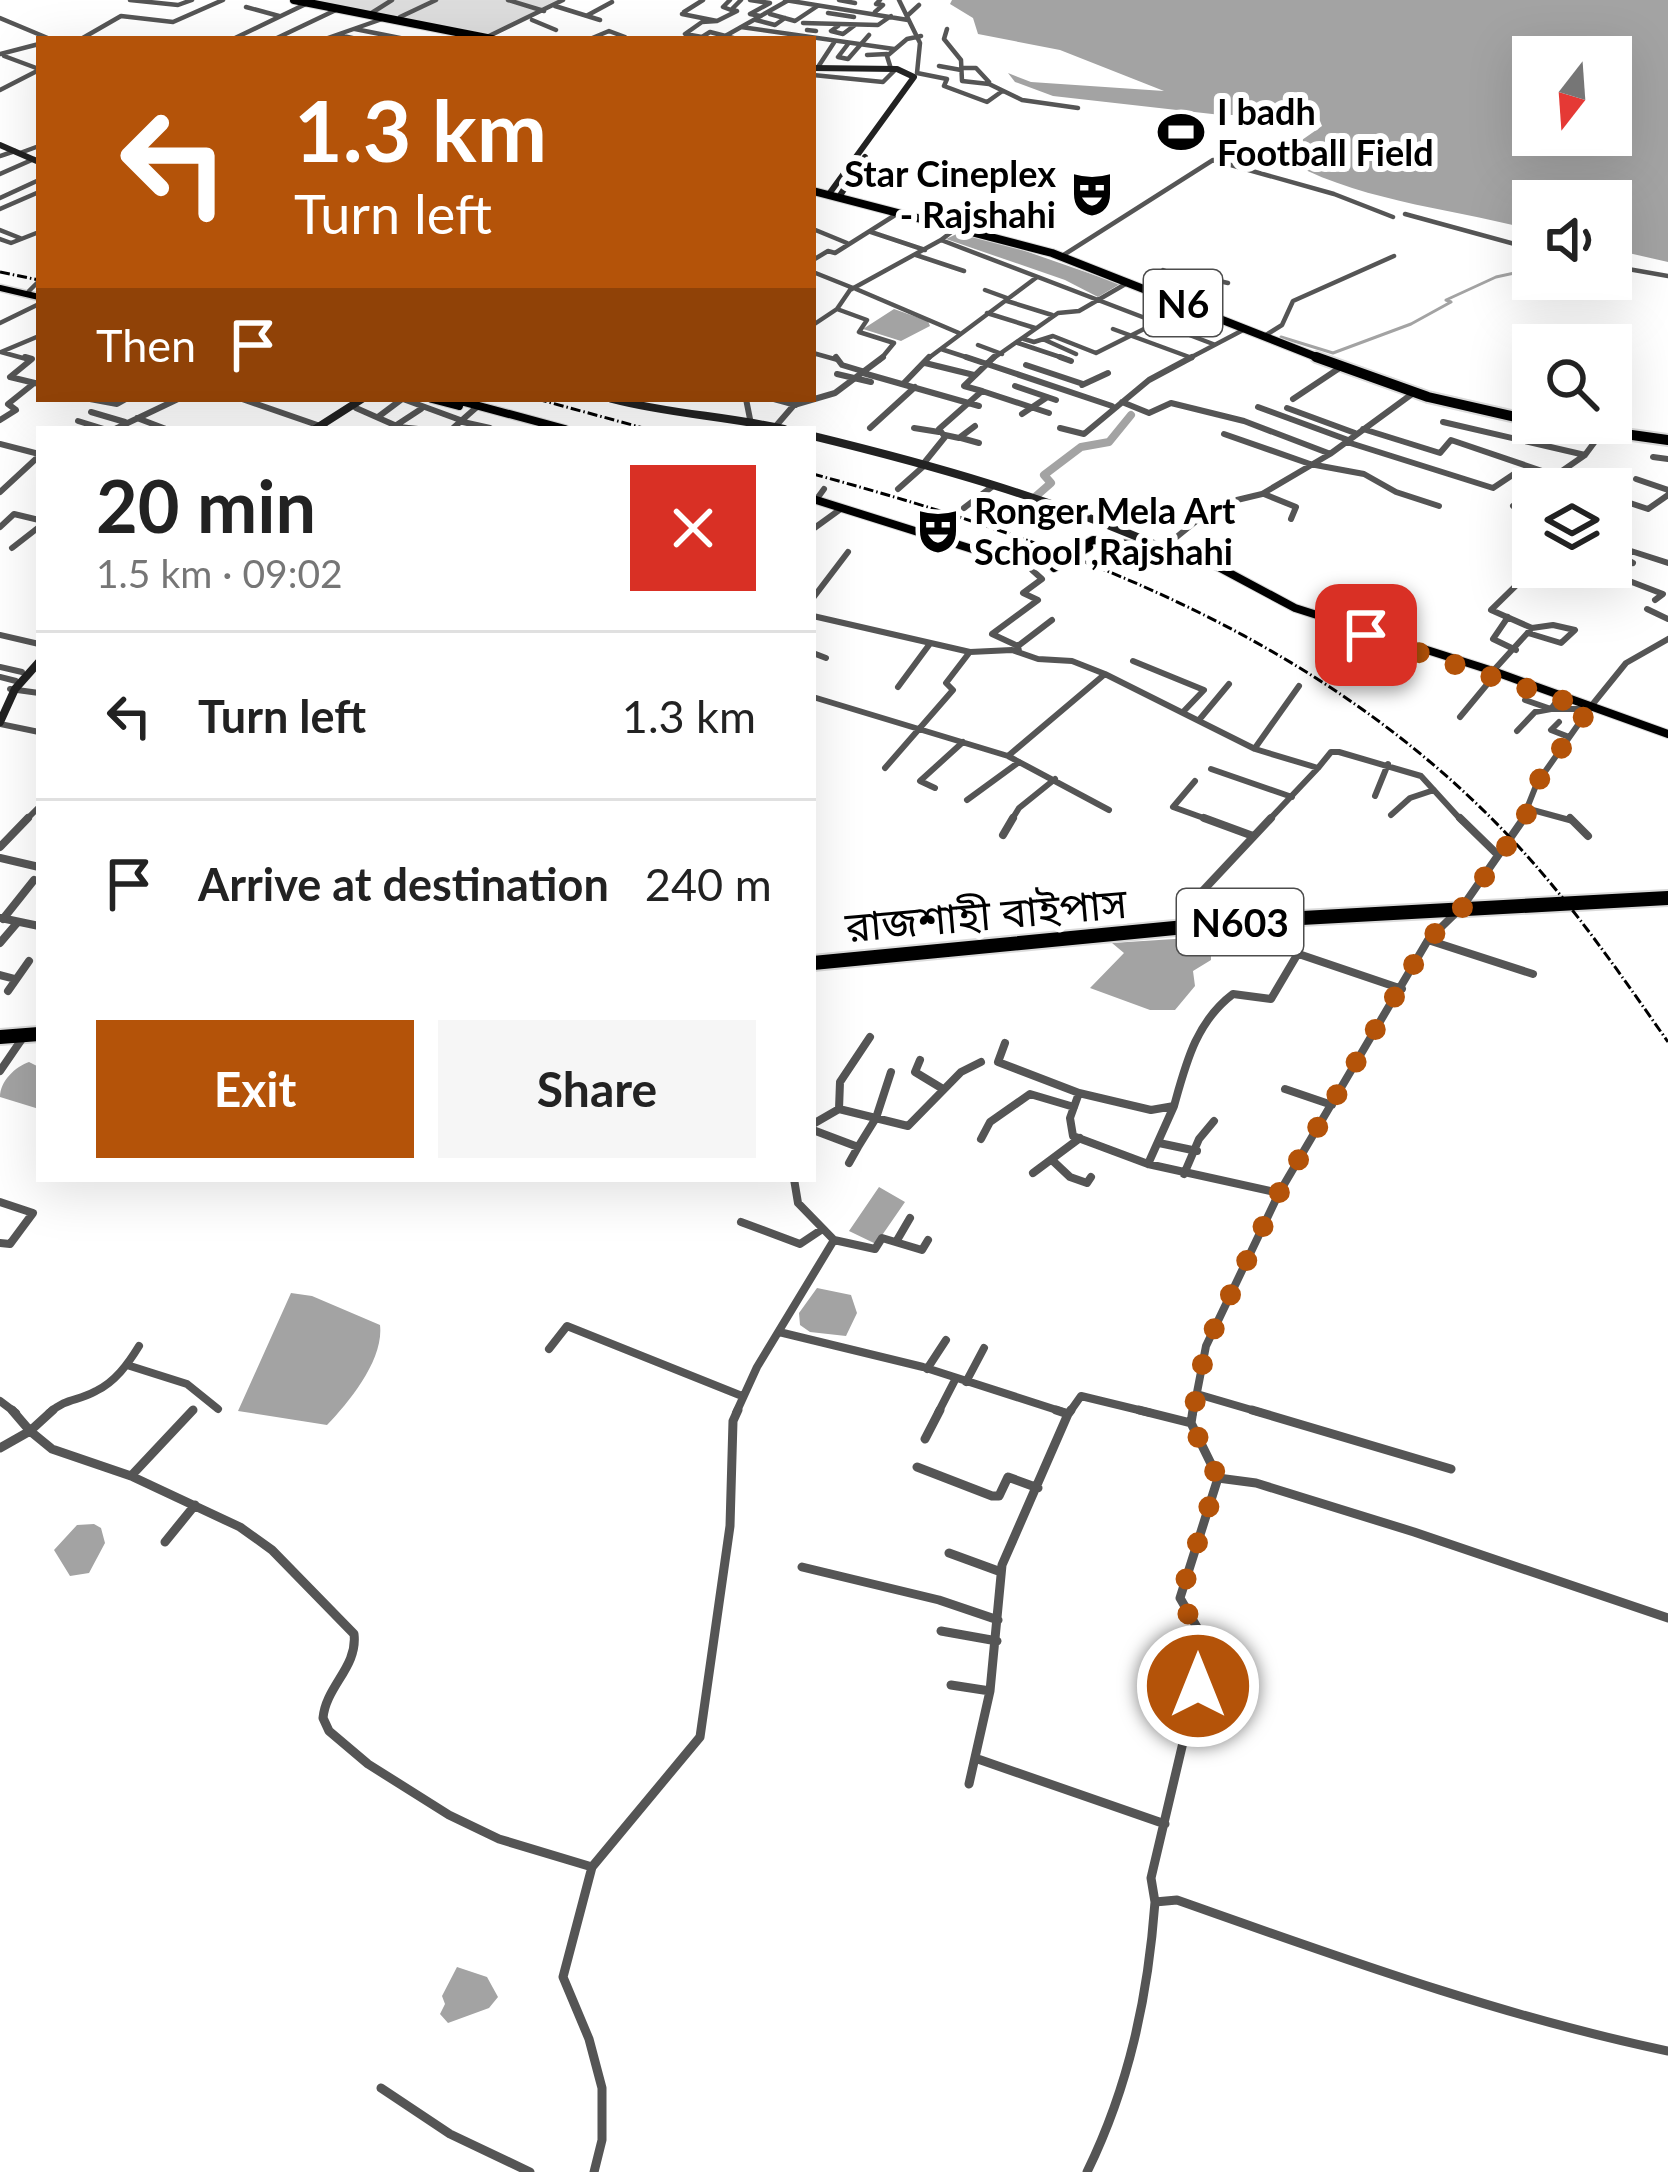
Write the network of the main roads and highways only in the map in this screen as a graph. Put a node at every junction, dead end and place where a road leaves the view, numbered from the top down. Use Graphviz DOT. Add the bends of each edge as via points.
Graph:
graph roads {
  1 [pos="294,0"];
  2 [pos="308,1"];
  3 [pos="372,13"];
  4 [pos="483,36"];
  5 [pos="484,36"];
  6 [pos="816,192"];
  7 [pos="835,195"];
  8 [pos="1064,255"];
  9 [pos="1,287"];
  10 [pos="36,296"];
  11 [pos="447,402"];
  12 [pos="461,402"];
  13 [pos="477,408"];
  14 [pos="1512,414"];
  15 [pos="1512,415"];
  16 [pos="532,426"];
  17 [pos="552,426"];
  18 [pos="1632,432"];
  19 [pos="1632,435"];
  20 [pos="1668,438"];
  21 [pos="816,502"];
  22 [pos="840,510"];
  23 [pos="1493,674"];
  24 [pos="1591,707"];
  25 [pos="1668,736"];
  26 [pos="1668,898"];
  27 [pos="816,963"];
  28 [pos="32,1034"];
  29 [pos="0,1037"];
  1 -- 2 [label="highway"];
  2 -- 3 [label="highway"];
  2 -- 3 [label="highway"];
  3 -- 4 [label="highway"];
  3 -- 5 [label="highway"];
  6 -- 7 [label="highway, N6"];
  7 -- 8 [label="highway, N6"];
  7 -- 8 [label="highway, N6"];
  8 -- 14 [label="highway, N6" via="1415,391"];
  8 -- 15 [label="highway, N6" via="1338,369"];
  9 -- 10 [label="main road"];
  11 -- 13 [label="main road"];
  12 -- 13 [label="main road"];
  13 -- 16 [label="main road"];
  13 -- 17 [label="main road"];
  18 -- 20 [label="highway"];
  19 -- 20 [label="highway"];
  21 -- 22 [label="main road"];
  22 -- 23 [label="main road" via="1031,566 1093,540 1163,548 1209,562 1295,608"];
  22 -- 23 [label="main road" via="1033,570 1058,567 1097,544 1163,551 1292,611"];
  23 -- 24 [label="main road"];
  23 -- 24 [label="main road"];
  24 -- 25 [label="main road"];
  26 -- 27 [label="highway, রাজশাহী বাইপাস / N603" via="1247,921"];
  28 -- 29 [label="highway"];
}
